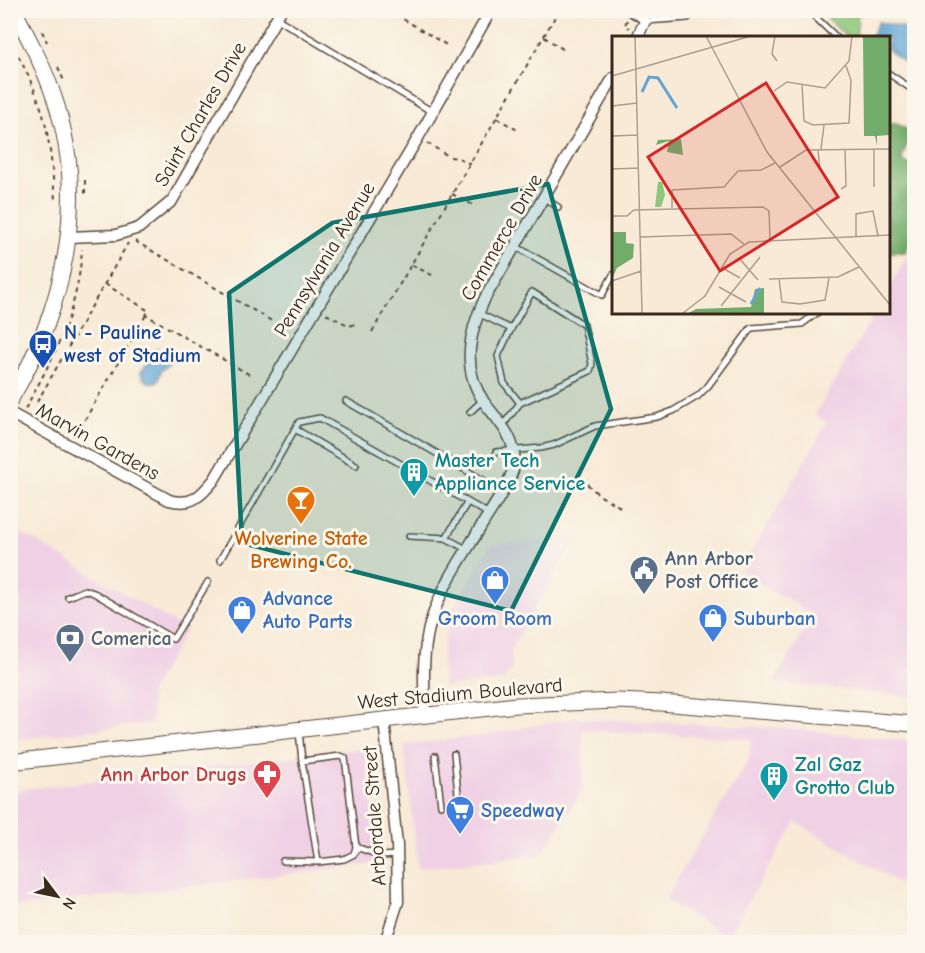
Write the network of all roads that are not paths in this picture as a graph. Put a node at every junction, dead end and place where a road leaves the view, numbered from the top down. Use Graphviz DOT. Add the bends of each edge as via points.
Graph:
graph roads {
  1 [pos="491,10"];
  2 [pos="692,10"];
  3 [pos="808,10"];
  4 [pos="279,14"];
  5 [pos="629,15"];
  6 [pos="13,17"];
  7 [pos="645,21"];
  8 [pos="638,36"];
  9 [pos="835,36"];
  10 [pos="334,53"];
  11 [pos="329,61"];
  12 [pos="889,74"];
  13 [pos="612,80"];
  14 [pos="913,90"];
  15 [pos="431,111"];
  16 [pos="544,198"];
  17 [pos="558,207"];
  18 [pos="69,237"];
  19 [pos="515,246"];
  20 [pos="612,277"];
  21 [pos="478,313"];
  22 [pos="815,314"];
  23 [pos="511,329"];
  24 [pos="10,400"];
  25 [pos="483,400"];
  26 [pos="346,401"];
  27 [pos="520,403"];
  28 [pos="470,412"];
  29 [pos="10,413"];
  30 [pos="503,425"];
  31 [pos="295,429"];
  32 [pos="514,451"];
  33 [pos="496,452"];
  34 [pos="356,465"];
  35 [pos="502,491"];
  36 [pos="169,500"];
  37 [pos="467,503"];
  38 [pos="489,514"];
  39 [pos="410,536"];
  40 [pos="446,538"];
  41 [pos="467,549"];
  42 [pos="220,560"];
  43 [pos="208,582"];
  44 [pos="68,597"];
  45 [pos="425,714"];
  46 [pos="384,720"];
  47 [pos="915,724"];
  48 [pos="299,729"];
  49 [pos="454,754"];
  50 [pos="435,756"];
  51 [pos="302,760"];
  52 [pos="10,762"];
  53 [pos="459,803"];
  54 [pos="441,805"];
  55 [pos="356,847"];
  56 [pos="397,855"];
  57 [pos="283,861"];
  58 [pos="318,862"];
  59 [pos="385,942"];
  1 -- 15 [label="street, Pennsylvania Avenue"];
  2 -- 7 [label="lane" via="688,18"];
  3 -- 9 [label="lane"];
  4 -- 10 [label="lane" via="324,50"];
  4 -- 18 [label="street, Saint Charles Drive" via="172,201 139,228 116,235"];
  5 -- 7 [label="street"];
  6 -- 18 [label="main road" via="38,55 62,124 70,195"];
  7 -- 8 [label="street"];
  10 -- 11 [label="lane"];
  10 -- 15 [label="lane"];
  12 -- 14 [label="lane"];
  13 -- 16 [label="street, Commerce Drive"];
  15 -- 36 [label="street, Pennsylvania Avenue" via="214,480 194,499 183,503"];
  16 -- 17 [label="lane"];
  16 -- 19 [label="street, Commerce Drive"];
  18 -- 24 [label="main road" via="46,326"];
  19 -- 20 [label="lane" via="602,295"];
  19 -- 21 [label="street, Commerce Drive"];
  21 -- 23 [label="lane"];
  21 -- 25 [label="street, Commerce Drive" via="470,340 470,366"];
  22 -- 32 [label="lane" via="802,324 751,328 708,386 673,411 595,426 554,445"];
  23 -- 27 [label="lane" via="498,356 504,383"];
  23 -- 27 [label="lane" via="532,292 584,325 592,364 590,371"];
  25 -- 28 [label="lane"];
  25 -- 30 [label="street, Commerce Drive"];
  26 -- 35 [label="lane"];
  27 -- 30 [label="lane"];
  29 -- 36 [label="street, Marvin Gardens"];
  30 -- 32 [label="street, Commerce Drive"];
  31 -- 34 [label="lane"];
  31 -- 37 [label="lane" via="299,422 320,418"];
  31 -- 42 [label="lane"];
  32 -- 33 [label="lane"];
  32 -- 35 [label="street" via="514,466"];
  35 -- 38 [label="street"];
  37 -- 38 [label="lane"];
  37 -- 40 [label="lane"];
  38 -- 41 [label="street"];
  39 -- 40 [label="lane"];
  40 -- 41 [label="lane"];
  41 -- 45 [label="street" via="429,627"];
  43 -- 44 [label="lane" via="172,639 94,593 85,590"];
  45 -- 46 [label="main road, West Stadium Boulevard"];
  45 -- 47 [label="main road, West Stadium Boulevard" via="618,701"];
  46 -- 48 [label="main road, West Stadium Boulevard"];
  46 -- 56 [label="street, Arbordale Street"];
  48 -- 51 [label="lane"];
  48 -- 52 [label="main road, West Stadium Boulevard"];
  49 -- 53 [label="lane"];
  50 -- 54 [label="lane"];
  51 -- 55 [label="lane" via="345,758"];
  51 -- 58 [label="lane"];
  55 -- 56 [label="lane" via="382,856"];
  55 -- 58 [label="lane" via="354,854 344,859"];
  56 -- 59 [label="street, Arbordale Street" via="398,902"];
  57 -- 58 [label="lane"];
}
